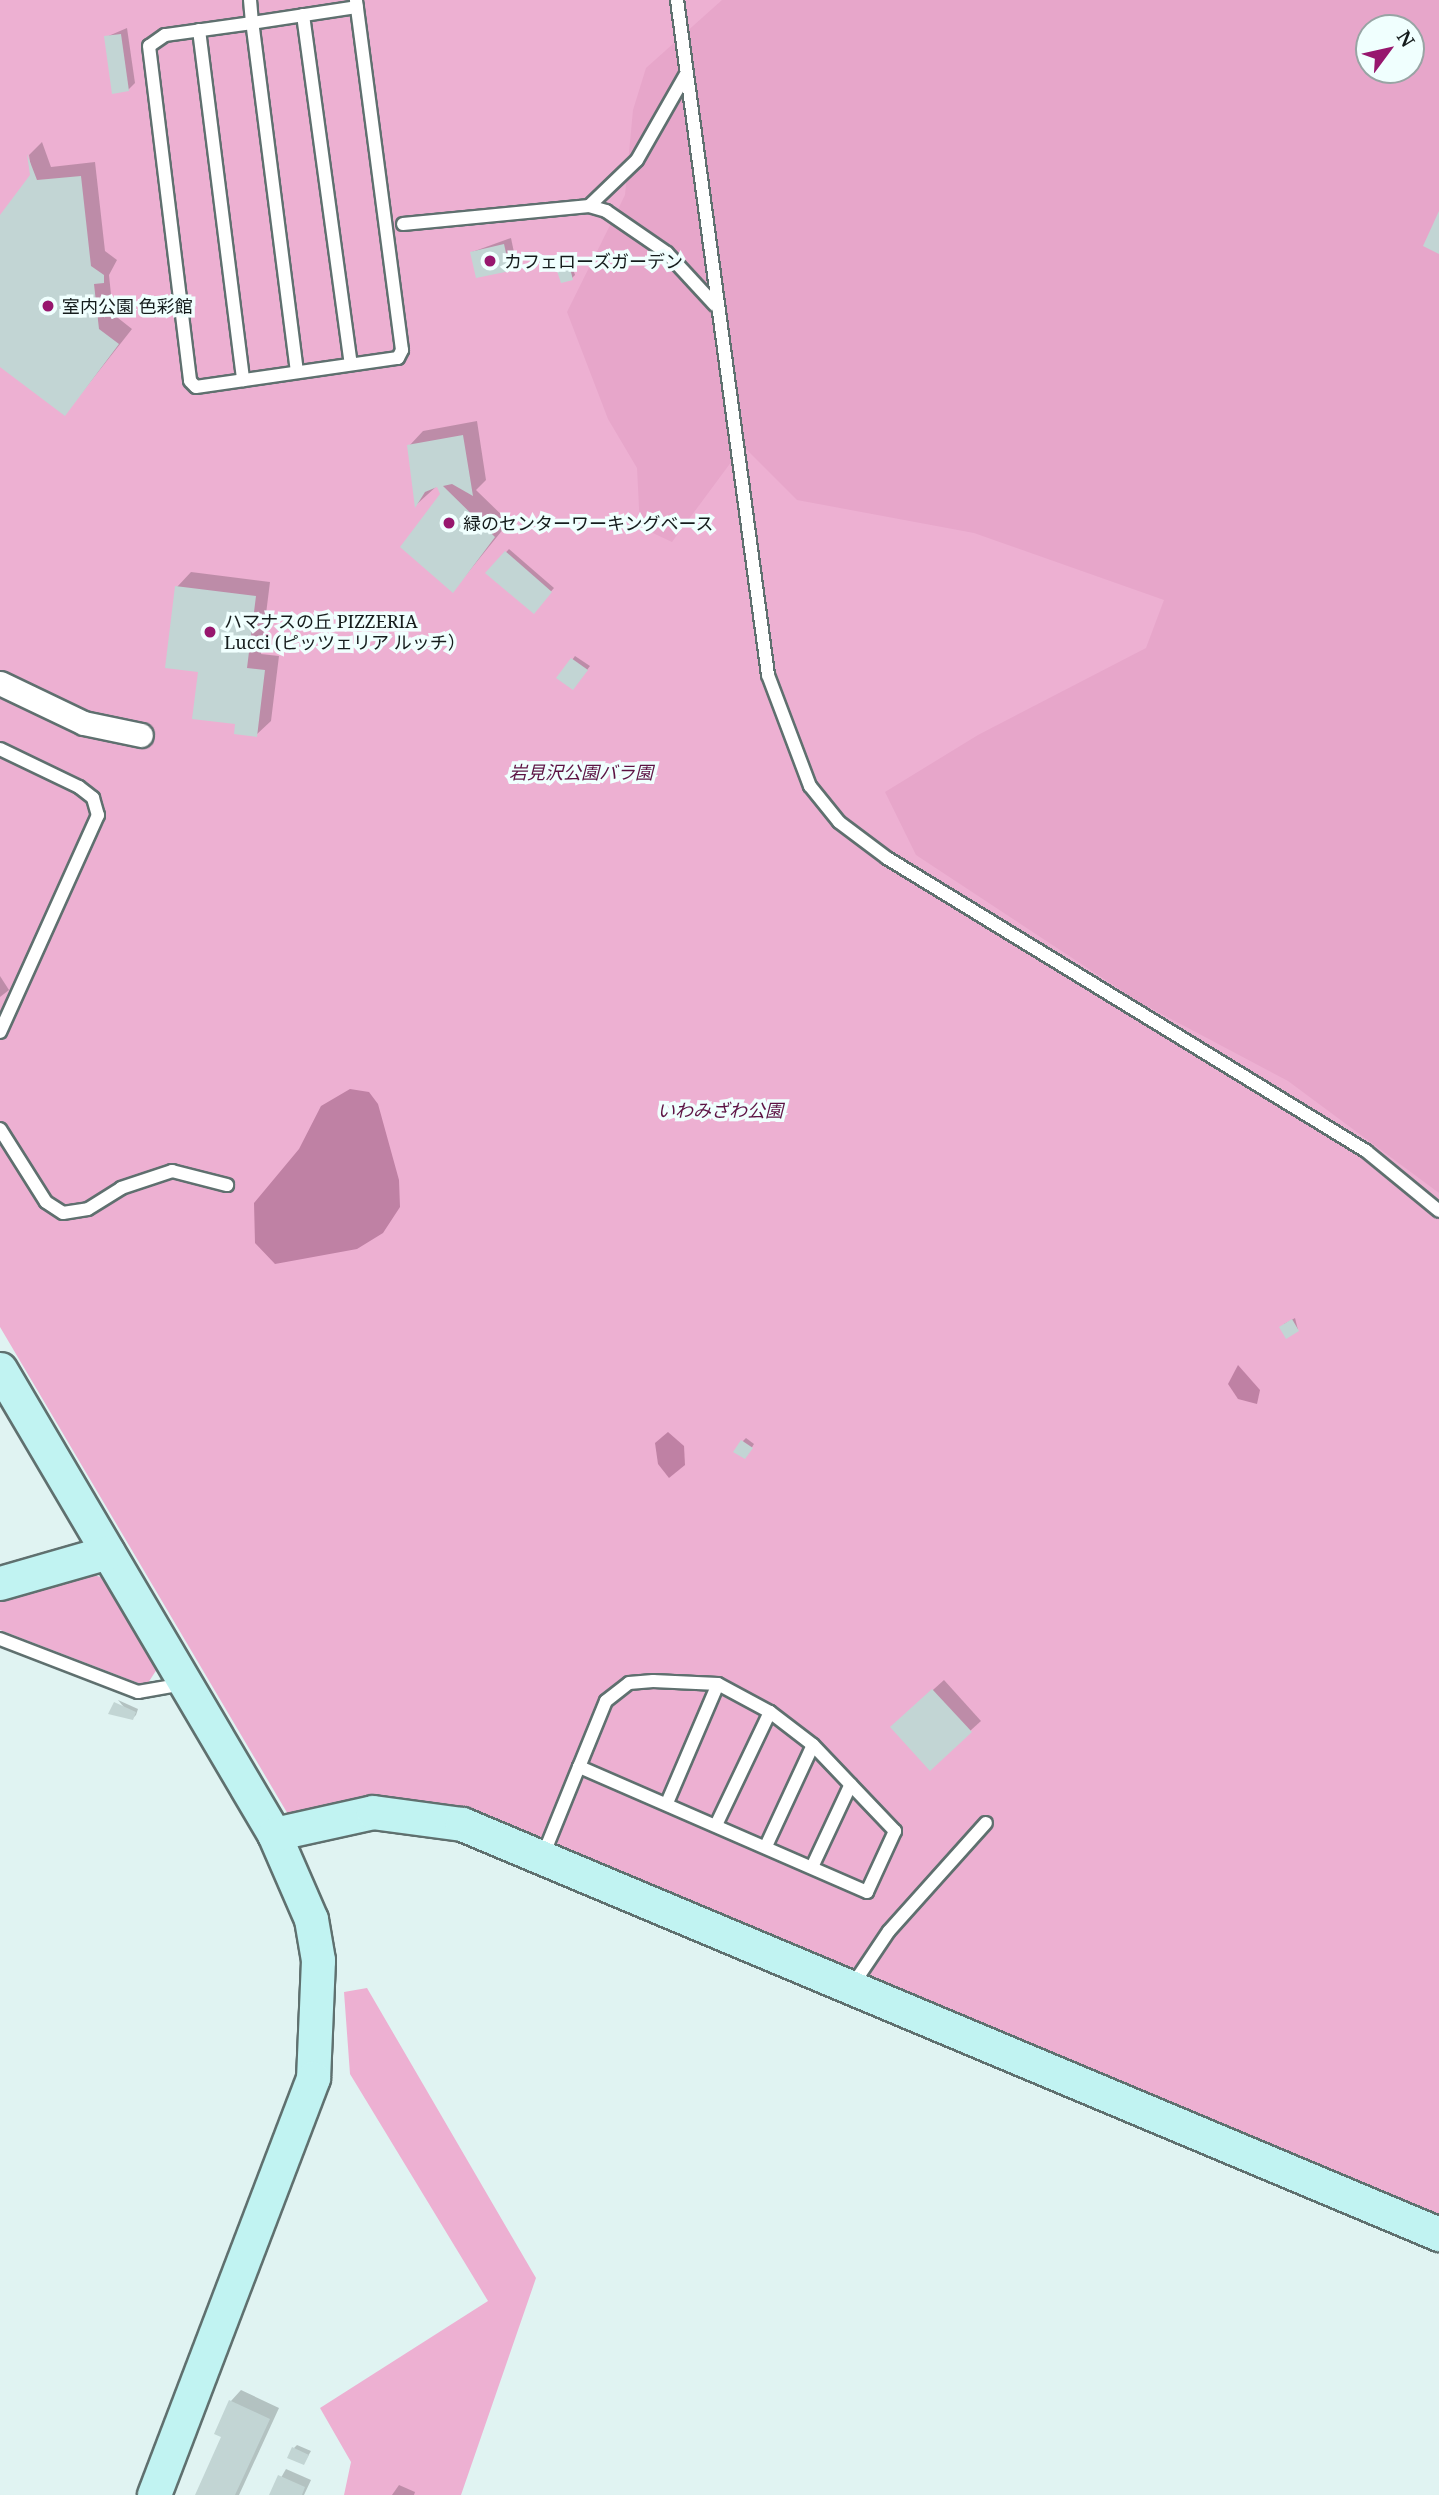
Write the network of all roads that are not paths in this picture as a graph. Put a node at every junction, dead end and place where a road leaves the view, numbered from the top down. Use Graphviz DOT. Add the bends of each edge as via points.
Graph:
graph roads {
  1 [pos="250,0"];
  2 [pos="677,0"];
  3 [pos="357,3"];
  4 [pos="303,15"];
  5 [pos="252,23"];
  6 [pos="199,30"];
  7 [pos="686,74"];
  8 [pos="589,206"];
  9 [pos="403,224"];
  10 [pos="718,309"];
  11 [pos="351,364"];
  12 [pos="297,372"];
  13 [pos="243,380"];
  14 [pos="0,683"];
  15 [pos="141,735"];
  16 [pos="0,749"];
  17 [pos="0,1032"];
  18 [pos="0,1129"];
  19 [pos="227,1185"];
  20 [pos="1439,1211"];
  21 [pos="0,1369"];
  22 [pos="108,1552"];
  23 [pos="0,1583"];
  24 [pos="0,1639"];
  25 [pos="186,1684"];
  26 [pos="718,1684"];
  27 [pos="770,1712"];
  28 [pos="813,1745"];
  29 [pos="579,1767"];
  30 [pos="851,1784"];
  31 [pos="667,1803"];
  32 [pos="717,1823"];
  33 [pos="986,1823"];
  34 [pos="274,1834"];
  35 [pos="767,1844"];
  36 [pos="544,1853"];
  37 [pos="813,1865"];
  38 [pos="852,1986"];
  39 [pos="1439,2234"];
  40 [pos="154,2495"];
  1 -- 5 [label="lane"];
  2 -- 7 [label="lane"];
  3 -- 4 [label="lane"];
  3 -- 11 [label="lane" via="402,350 398,358"];
  4 -- 5 [label="lane"];
  4 -- 11 [label="lane"];
  5 -- 6 [label="lane"];
  5 -- 12 [label="lane"];
  6 -- 13 [label="lane"];
  6 -- 13 [label="lane" via="154,37 148,64 190,381 196,387"];
  7 -- 8 [label="lane" via="637,160"];
  7 -- 10 [label="lane"];
  8 -- 9 [label="lane"];
  8 -- 10 [label="lane" via="632,225 705,288"];
  10 -- 20 [label="lane" via="768,675 791,748 820,801 887,858 1366,1151"];
  11 -- 12 [label="lane"];
  12 -- 13 [label="lane"];
  14 -- 15 [label="street" via="85,723"];
  16 -- 17 [label="lane" via="79,787 93,798 98,815"];
  18 -- 19 [label="lane" via="46,1202 63,1213 88,1209 121,1188 172,1171"];
  21 -- 22 [label="street"];
  22 -- 23 [label="street"];
  22 -- 25 [label="street"];
  24 -- 25 [label="lane" via="138,1692"];
  25 -- 34 [label="street"];
  26 -- 27 [label="lane"];
  26 -- 29 [label="lane" via="653,1681 616,1690"];
  26 -- 31 [label="lane"];
  27 -- 28 [label="lane"];
  27 -- 32 [label="lane"];
  28 -- 30 [label="lane"];
  28 -- 35 [label="lane"];
  29 -- 31 [label="lane"];
  29 -- 36 [label="lane"];
  30 -- 37 [label="lane"];
  30 -- 37 [label="lane" via="895,1831 867,1892"];
  31 -- 32 [label="lane"];
  32 -- 35 [label="lane"];
  33 -- 38 [label="lane" via="889,1931"];
  34 -- 36 [label="street" via="373,1812 425,1814"];
  34 -- 40 [label="street" via="311,1919 318,1961 313,2078"];
  35 -- 37 [label="lane"];
  36 -- 38 [label="street"];
  38 -- 39 [label="street"];
}
